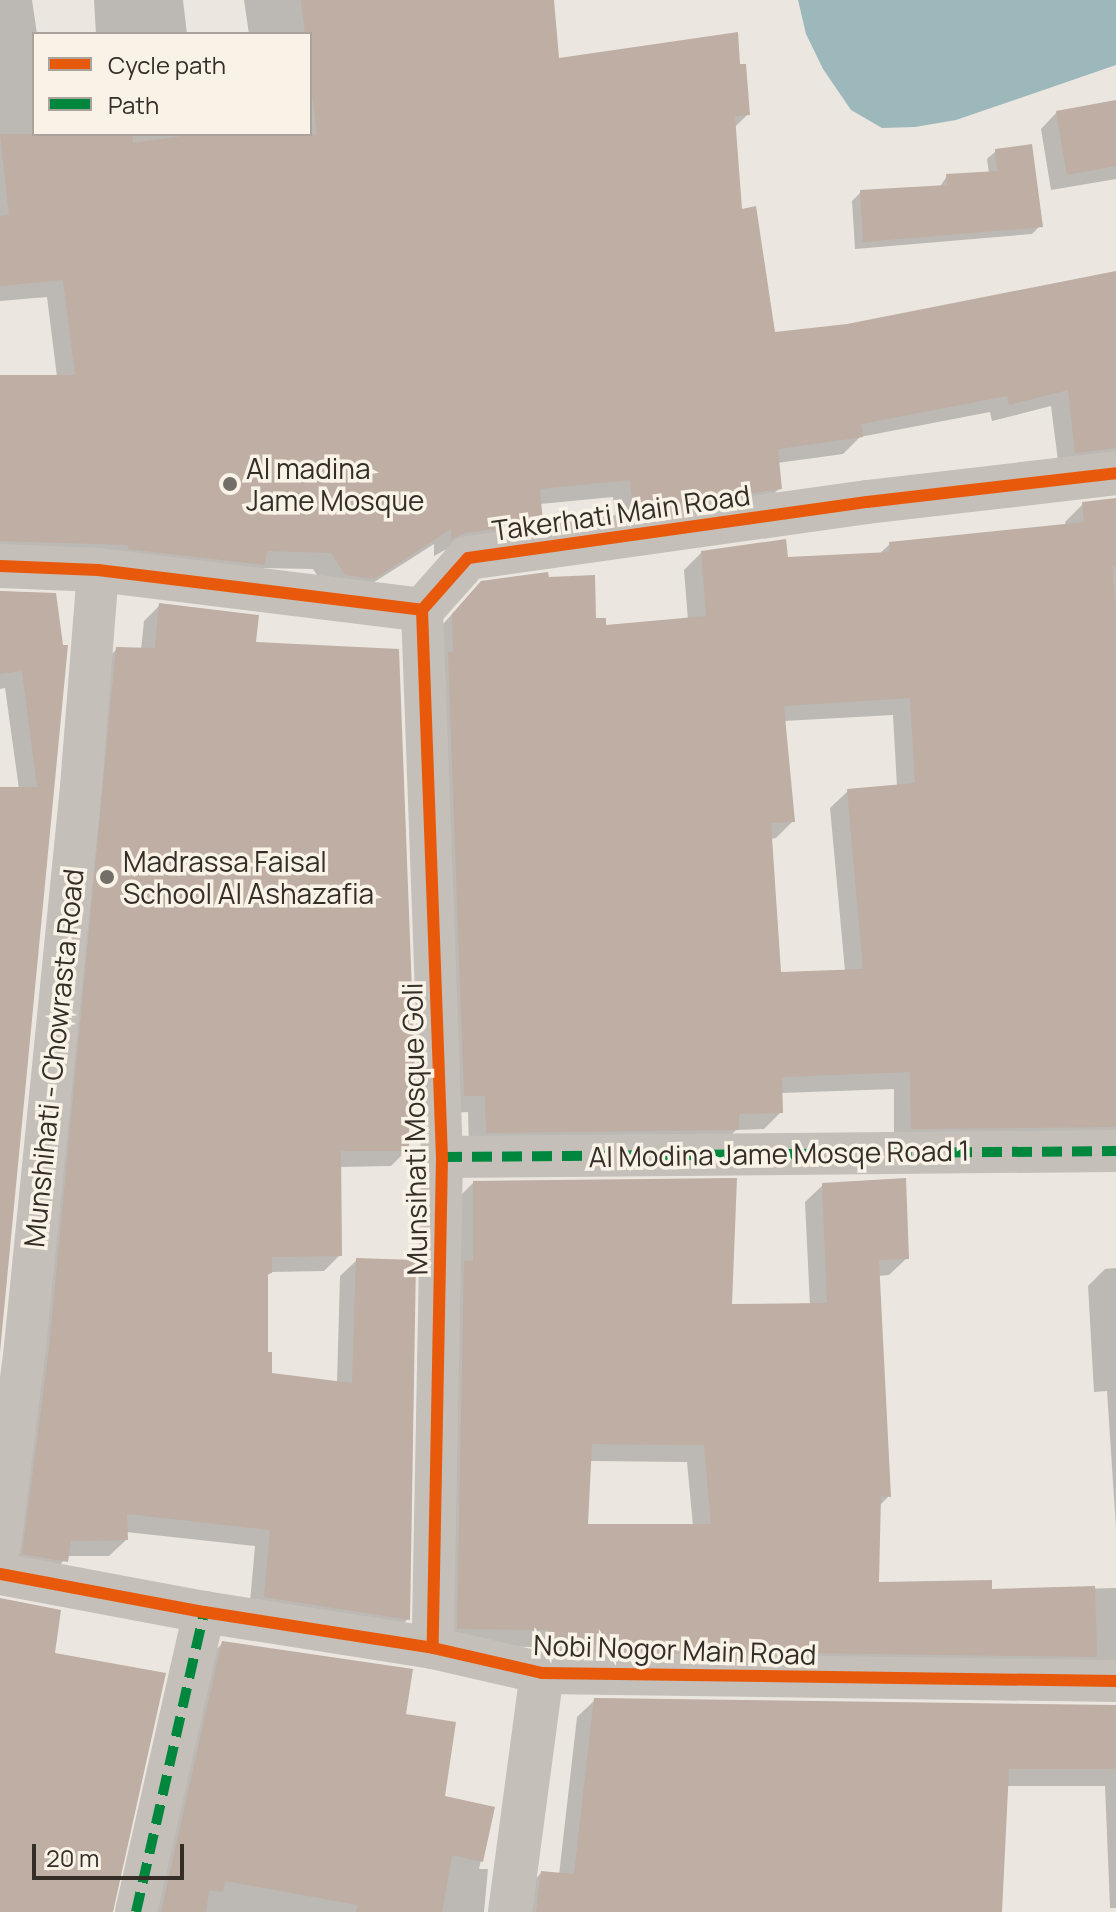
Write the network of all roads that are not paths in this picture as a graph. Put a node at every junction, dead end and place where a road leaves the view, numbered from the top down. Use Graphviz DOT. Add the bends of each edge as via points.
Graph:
graph roads {
  1 [pos="1098,476"];
  2 [pos="0,566"];
  3 [pos="98,570"];
  4 [pos="422,610"];
  5 [pos="1116,1151"];
  6 [pos="442,1157"];
  7 [pos="0,1545"];
  8 [pos="0,1574"];
  9 [pos="204,1612"];
  10 [pos="433,1648"];
  11 [pos="542,1673"];
  12 [pos="1116,1681"];
  13 [pos="136,1912"];
  14 [pos="510,1912"];
  1 -- 4 [label="street, Takerhati Main Road" via="867,502 468,558"];
  2 -- 3 [label="street"];
  3 -- 4 [label="street"];
  3 -- 7 [label="street, Munshihati - Chowrasta Road" via="25,1346"];
  4 -- 6 [label="street, Munsihati Mosque Goli"];
  5 -- 6 [label="street, Al Modina Jame Mosqe Road 1"];
  6 -- 10 [label="street, Munsihati Mosque Goli"];
  8 -- 9 [label="street, Nobi Nogor Main Road"];
  9 -- 10 [label="street, Nobi Nogor Main Road"];
  9 -- 13 [label="street"];
  10 -- 11 [label="street, Nobi Nogor Main Road"];
  11 -- 12 [label="street, Nobi Nogor Main Road"];
  11 -- 14 [label="street"];
}
